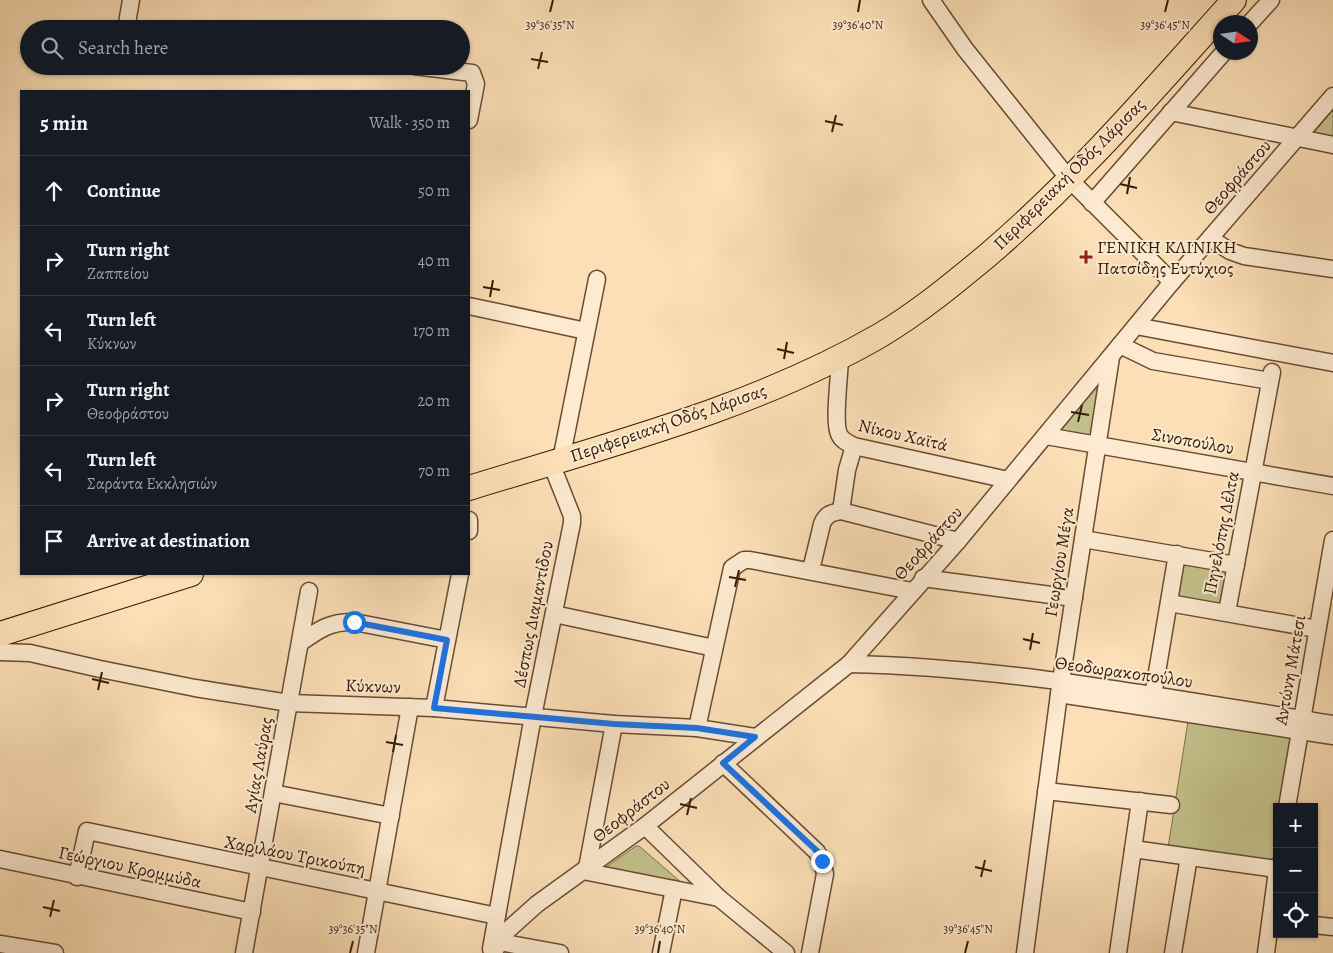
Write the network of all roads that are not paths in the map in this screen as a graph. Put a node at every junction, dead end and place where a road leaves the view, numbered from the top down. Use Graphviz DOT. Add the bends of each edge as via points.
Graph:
graph roads {
  1 [pos="131,0"];
  2 [pos="931,0"];
  3 [pos="1234,0"];
  4 [pos="1271,0"];
  5 [pos="1257,15"];
  6 [pos="128,20"];
  7 [pos="1217,60"];
  8 [pos="470,73"];
  9 [pos="1333,96"];
  10 [pos="1171,112"];
  11 [pos="470,115"];
  12 [pos="1297,138"];
  13 [pos="1333,145"];
  14 [pos="1069,179"];
  15 [pos="1092,203"];
  16 [pos="1211,238"];
  17 [pos="1333,269"];
  18 [pos="597,279"];
  19 [pos="1172,282"];
  20 [pos="470,306"];
  21 [pos="1136,326"];
  22 [pos="586,331"];
  23 [pos="1116,351"];
  24 [pos="840,356"];
  25 [pos="1333,363"];
  26 [pos="1046,436"];
  27 [pos="1098,445"];
  28 [pos="854,446"];
  29 [pos="556,461"];
  30 [pos="1253,472"];
  31 [pos="1008,480"];
  32 [pos="1333,486"];
  33 [pos="470,488"];
  34 [pos="841,512"];
  35 [pos="1082,539"];
  36 [pos="1333,540"];
  37 [pos="958,541"];
  38 [pos="1177,554"];
  39 [pos="1236,565"];
  40 [pos="811,570"];
  41 [pos="188,575"];
  42 [pos="460,575"];
  43 [pos="923,578"];
  44 [pos="309,591"];
  45 [pos="912,591"];
  46 [pos="1074,598"];
  47 [pos="1169,603"];
  48 [pos="1227,612"];
  49 [pos="554,614"];
  50 [pos="1317,629"];
  51 [pos="447,640"];
  52 [pos="300,643"];
  53 [pos="1,645"];
  54 [pos="714,648"];
  55 [pos="848,664"];
  56 [pos="1060,688"];
  57 [pos="1153,696"];
  58 [pos="289,703"];
  59 [pos="410,707"];
  60 [pos="434,708"];
  61 [pos="533,716"];
  62 [pos="614,724"];
  63 [pos="1333,724"];
  64 [pos="1301,725"];
  65 [pos="697,728"];
  66 [pos="1333,736"];
  67 [pos="755,737"];
  68 [pos="723,763"];
  69 [pos="1046,791"];
  70 [pos="273,793"];
  71 [pos="1140,801"];
  72 [pos="1288,803"];
  73 [pos="1171,806"];
  74 [pos="391,816"];
  75 [pos="645,826"];
  76 [pos="1133,849"];
  77 [pos="1189,857"];
  78 [pos="0,859"];
  79 [pos="260,868"];
  80 [pos="1273,869"];
  81 [pos="585,870"];
  82 [pos="77,877"];
  83 [pos="674,889"];
  84 [pos="377,892"];
  85 [pos="720,898"];
  86 [pos="252,912"];
  87 [pos="497,916"];
  88 [pos="1273,921"];
  89 [pos="1318,925"];
  90 [pos="1333,926"];
  91 [pos="0,944"];
  92 [pos="494,949"];
  93 [pos="55,953"];
  94 [pos="244,953"];
  95 [pos="366,953"];
  96 [pos="560,953"];
  97 [pos="661,953"];
  98 [pos="786,953"];
  99 [pos="810,953"];
  100 [pos="1026,953"];
  101 [pos="1118,953"];
  102 [pos="1173,953"];
  103 [pos="1266,953"];
  1 -- 6 [label="street"];
  2 -- 14 [label="street" via="965,49"];
  3 -- 14 [label="highway, Περιφερειακή Οδός Λάρισας"];
  4 -- 5 [label="street"];
  7 -- 10 [label="street"];
  8 -- 11 [label="street" via="476,84"];
  9 -- 12 [label="street, Θεοφράστου"];
  10 -- 12 [label="street"];
  10 -- 15 [label="street"];
  12 -- 13 [label="street"];
  12 -- 16 [label="street, Θεοφράστου"];
  14 -- 15 [label="street"];
  14 -- 24 [label="highway, Περιφερειακή Οδός Λάρισας" via="949,288 880,335"];
  15 -- 19 [label="street"];
  16 -- 17 [label="street" via="1244,256"];
  16 -- 19 [label="street, Θεοφράστου"];
  18 -- 22 [label="street"];
  19 -- 21 [label="street, Θεοφράστου"];
  20 -- 22 [label="street"];
  21 -- 23 [label="street, Θεοφράστου"];
  21 -- 25 [label="street"];
  22 -- 29 [label="street"];
  23 -- 26 [label="street, Θεοφράστου"];
  23 -- 27 [label="street, Γεωργίου Μέγα"];
  23 -- 30 [label="street, Πηνελόπης Δέλτα" via="1154,360 1271,377"];
  24 -- 28 [label="street, Νίκου Χαϊτά" via="836,422 844,441"];
  24 -- 29 [label="highway, Περιφερειακή Οδός Λάρισας" via="720,409"];
  26 -- 27 [label="street, Σινοπούλου"];
  26 -- 31 [label="street, Θεοφράστου"];
  27 -- 30 [label="street, Σινοπούλου"];
  27 -- 35 [label="street, Γεωργίου Μέγα"];
  28 -- 31 [label="street, Νίκου Χαϊτά"];
  28 -- 34 [label="street"];
  29 -- 33 [label="highway, Περιφερειακή Οδός Λάρισας"];
  29 -- 49 [label="street, Δέσπως Διαμαντίδου" via="572,516"];
  30 -- 32 [label="street, Σινοπούλου"];
  30 -- 39 [label="street, Πηνελόπης Δέλτα"];
  31 -- 37 [label="street, Θεοφράστου"];
  34 -- 37 [label="street"];
  34 -- 40 [label="street" via="825,517"];
  35 -- 38 [label="street"];
  35 -- 46 [label="street, Γεωργίου Μέγα"];
  36 -- 50 [label="street, Αντώνη Μάτεσι"];
  37 -- 43 [label="street, Θεοφράστου"];
  38 -- 39 [label="street"];
  38 -- 47 [label="street"];
  39 -- 48 [label="street, Πηνελόπης Δέλτα"];
  40 -- 45 [label="street"];
  40 -- 54 [label="street" via="750,560 732,568"];
  41 -- 53 [label="highway"];
  42 -- 51 [label="street"];
  43 -- 45 [label="street, Θεοφράστου"];
  43 -- 46 [label="street"];
  44 -- 52 [label="street, Αγίας Λαύρας"];
  45 -- 55 [label="street, Θεοφράστου"];
  46 -- 56 [label="street, Γεωργίου Μέγα"];
  47 -- 48 [label="street"];
  47 -- 57 [label="street"];
  48 -- 50 [label="street"];
  49 -- 54 [label="street"];
  49 -- 61 [label="street, Δέσπως Διαμαντίδου"];
  50 -- 64 [label="street, Αντώνη Μάτεσι"];
  51 -- 52 [label="street" via="340,621"];
  51 -- 60 [label="street"];
  52 -- 58 [label="street, Αγίας Λαύρας"];
  53 -- 58 [label="street, Κύκνων" via="100,670"];
  54 -- 65 [label="street"];
  55 -- 56 [label="street, Θεοδωρακοπούλου" via="947,669"];
  55 -- 67 [label="street, Θεοφράστου"];
  56 -- 57 [label="street, Θεοδωρακοπούλου"];
  56 -- 64 [label="street"];
  56 -- 69 [label="street, Γεωργίου Μέγα"];
  57 -- 64 [label="street, Θεοδωρακοπούλου"];
  58 -- 59 [label="street, Κύκνων"];
  58 -- 70 [label="street, Αγίας Λαύρας"];
  59 -- 60 [label="street, Κύκνων"];
  59 -- 74 [label="street"];
  60 -- 61 [label="street, Κύκνων"];
  61 -- 62 [label="street, Κύκνων"];
  61 -- 87 [label="street, Δέσπως Διαμαντίδου"];
  62 -- 65 [label="street, Κύκνων"];
  62 -- 81 [label="street"];
  63 -- 64 [label="street, Θεοδωρακοπούλου"];
  64 -- 66 [label="street"];
  64 -- 72 [label="street, Αντώνη Μάτεσι"];
  65 -- 67 [label="street, Κύκνων"];
  67 -- 68 [label="street, Θεοφράστου"];
  68 -- 75 [label="street, Θεοφράστου"];
  68 -- 99 [label="street" via="818,852 825,874"];
  69 -- 71 [label="street"];
  69 -- 100 [label="street, Γεωργίου Μέγα"];
  70 -- 74 [label="street"];
  70 -- 79 [label="street, Αγίας Λαύρας"];
  71 -- 73 [label="street"];
  71 -- 76 [label="street"];
  74 -- 84 [label="street"];
  75 -- 81 [label="street, Θεοφράστου"];
  75 -- 85 [label="street"];
  76 -- 77 [label="street"];
  76 -- 101 [label="street"];
  77 -- 80 [label="street"];
  77 -- 102 [label="street"];
  78 -- 82 [label="street, Γεώργιου Κρομμύδα"];
  79 -- 82 [label="street, Χαριλάου Τρικούπη" via="87,831"];
  79 -- 84 [label="street, Χαριλάου Τρικούπη"];
  79 -- 86 [label="street, Αγίας Λαύρας"];
  81 -- 83 [label="street"];
  81 -- 92 [label="street, Θεοφράστου" via="528,912"];
  82 -- 86 [label="street, Γεώργιου Κρομμύδα"];
  83 -- 85 [label="street"];
  83 -- 97 [label="street"];
  84 -- 87 [label="street, Χαριλάου Τρικούπη"];
  84 -- 95 [label="street"];
  85 -- 98 [label="street"];
  86 -- 94 [label="street, Αγίας Λαύρας"];
  87 -- 92 [label="street, Δέσπως Διαμαντίδου"];
  88 -- 103 [label="street"];
  89 -- 90 [label="street"];
  91 -- 93 [label="street"];
  92 -- 96 [label="street"];
}
